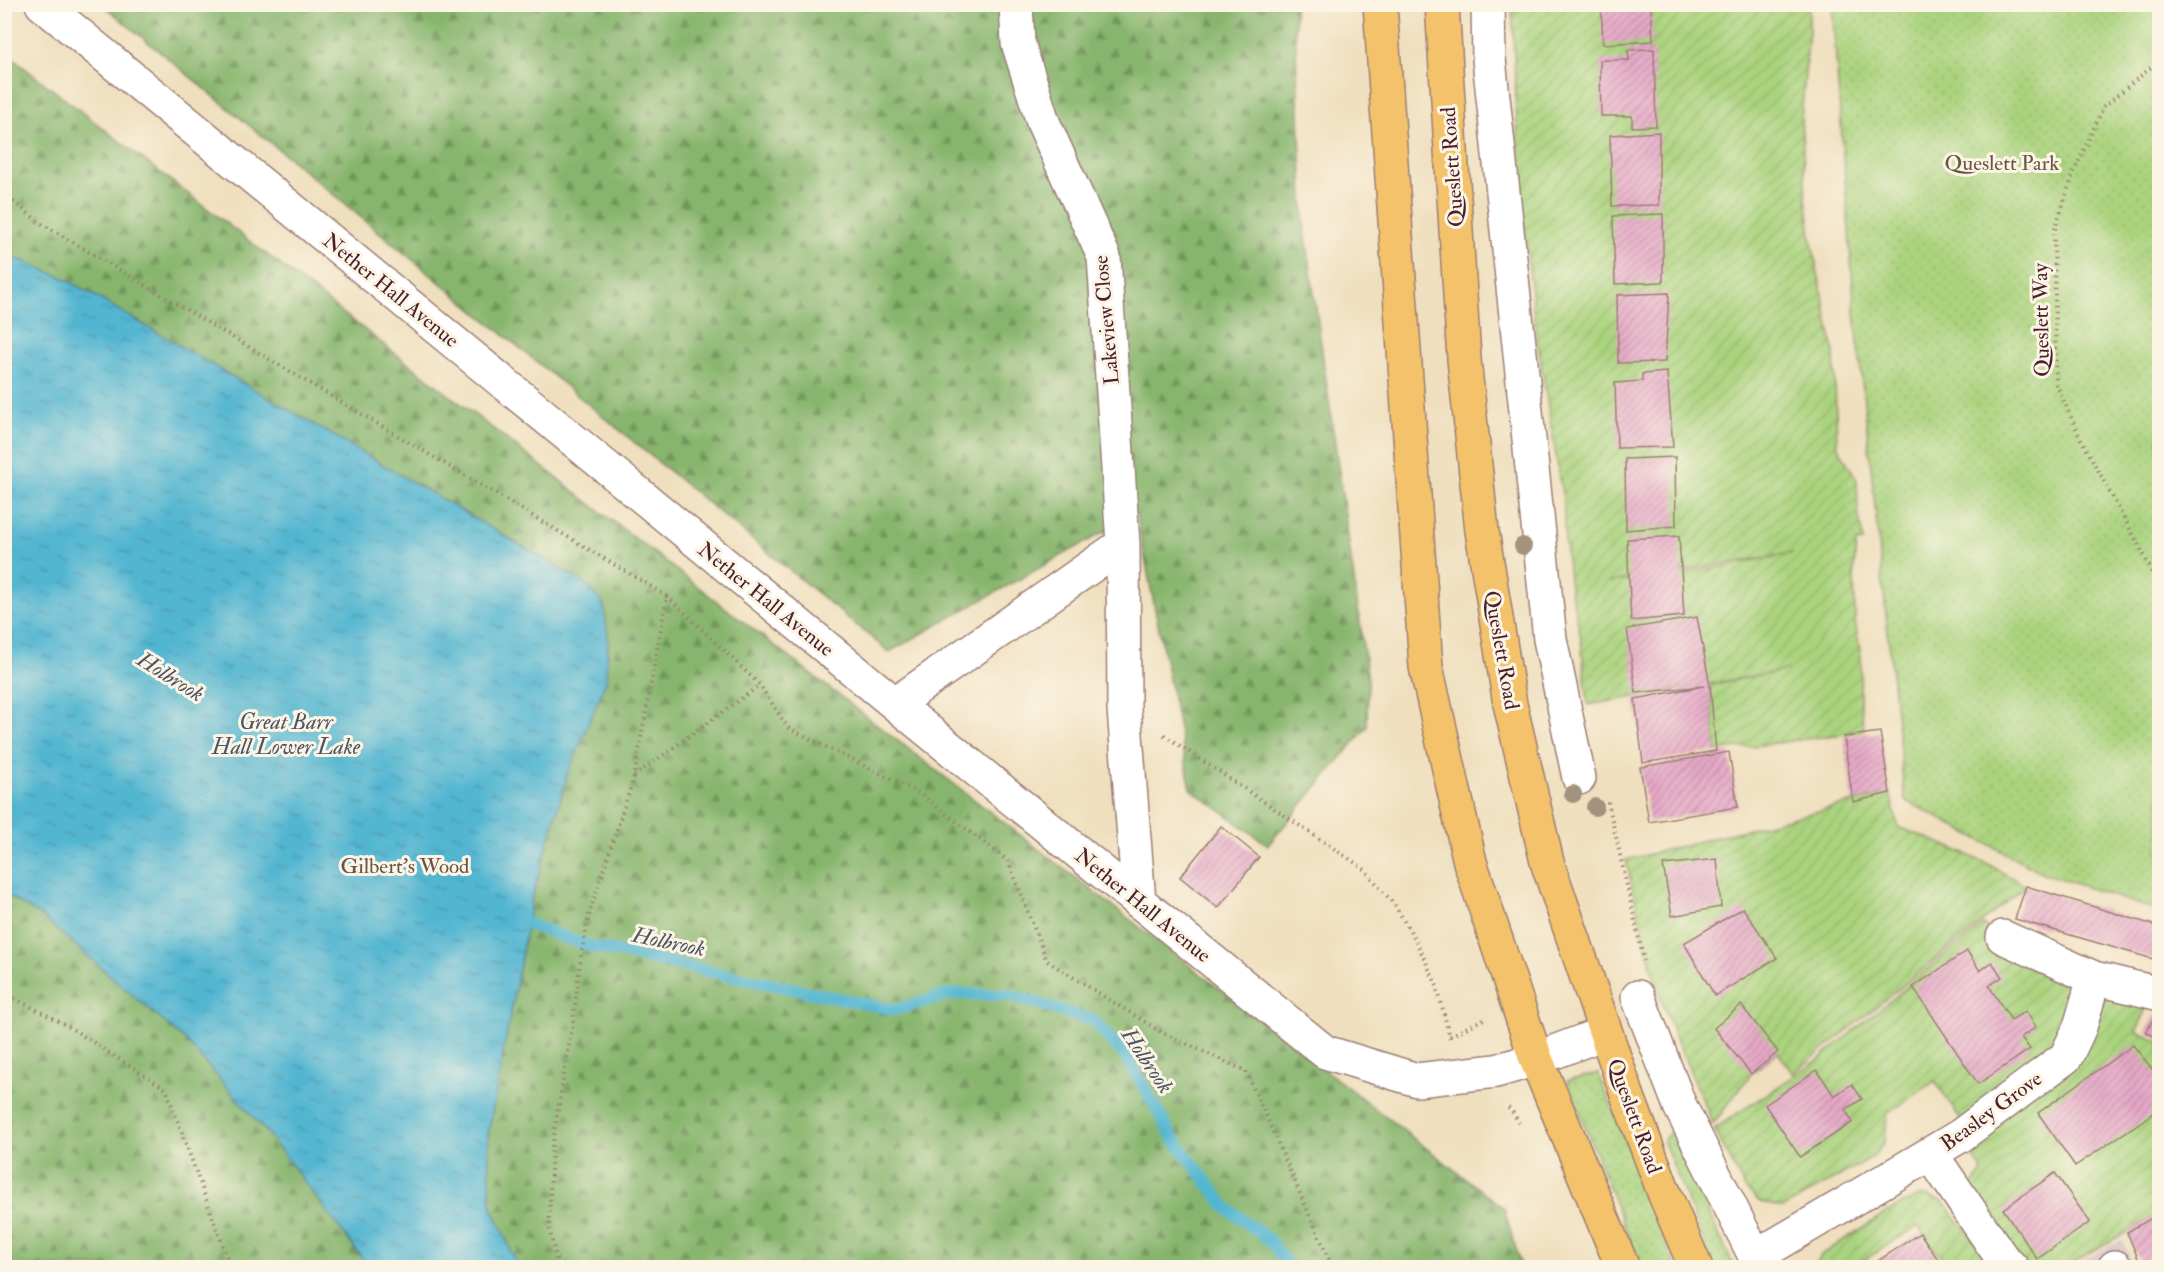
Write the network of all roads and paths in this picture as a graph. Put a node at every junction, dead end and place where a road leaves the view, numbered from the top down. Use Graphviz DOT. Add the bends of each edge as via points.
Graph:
graph roads {
  1 [pos="42,4"];
  2 [pos="1016,4"];
  3 [pos="1380,4"];
  4 [pos="1442,4"];
  5 [pos="1488,4"];
  6 [pos="2160,60"];
  7 [pos="4,194"];
  8 [pos="1123,544"];
  9 [pos="2160,590"];
  10 [pos="667,596"];
  11 [pos="760,685"];
  12 [pos="895,704"];
  13 [pos="1124,709"];
  14 [pos="634,777"];
  15 [pos="1579,778"];
  16 [pos="1139,902"];
  17 [pos="2003,937"];
  18 [pos="2094,978"];
  19 [pos="4,993"];
  20 [pos="2160,994"];
  21 [pos="1638,997"];
  22 [pos="1604,1033"];
  23 [pos="1536,1059"];
  24 [pos="1457,1076"];
  25 [pos="1504,1106"];
  26 [pos="1522,1127"];
  27 [pos="1931,1154"];
  28 [pos="1758,1262"];
  29 [pos="231,1268"];
  30 [pos="558,1268"];
  31 [pos="1333,1268"];
  32 [pos="1623,1268"];
  33 [pos="1696,1268"];
  34 [pos="2012,1268"];
  1 -- 12 [label="street, Nether Hall Avenue"];
  2 -- 8 [label="street, Lakeview Close" via="1018,43 1043,122 1104,257"];
  3 -- 23 [label="highway" via="1426,667 1470,862"];
  4 -- 22 [label="highway, Queslett Road" via="1464,359 1484,543 1510,704 1547,862"];
  5 -- 15 [label="street" via="1489,59 1551,639"];
  6 -- 9 [label="path, Queslett Way" via="2104,106 2073,174 2054,232 2056,384"];
  7 -- 10 [label="path" via="39,222"];
  8 -- 12 [label="street"];
  8 -- 13 [label="street, Lakeview Close"];
  10 -- 11 [label="path"];
  10 -- 14 [label="path"];
  11 -- 14 [label="path"];
  11 -- 31 [label="path" via="788,728 919,793 1008,861 1047,961 1163,1033 1246,1071"];
  12 -- 16 [label="street, Nether Hall Avenue"];
  13 -- 16 [label="street, Lakeview Close"];
  13 -- 24 [label="path" via="1363,868 1394,904 1437,986"];
  14 -- 30 [label="path" via="590,911 581,955 552,1145 549,1227"];
  15 -- 21 [label="path" via="1604,785 1648,980"];
  16 -- 24 [label="street, Nether Hall Avenue" via="1325,1052 1417,1080"];
  17 -- 18 [label="street"];
  18 -- 20 [label="street"];
  18 -- 27 [label="street, Beasley Grove" via="2080,1027 2066,1057"];
  19 -- 29 [label="path" via="66,1025 166,1089"];
  21 -- 28 [label="street" via="1680,1106"];
  22 -- 23 [label="street, Nether Hall Avenue"];
  22 -- 33 [label="highway, Queslett Road"];
  23 -- 24 [label="street, Nether Hall Avenue" via="1496,1071"];
  23 -- 32 [label="highway"];
  25 -- 26 [label="path"];
  27 -- 28 [label="street, Beasley Grove"];
  27 -- 34 [label="street"];
}
